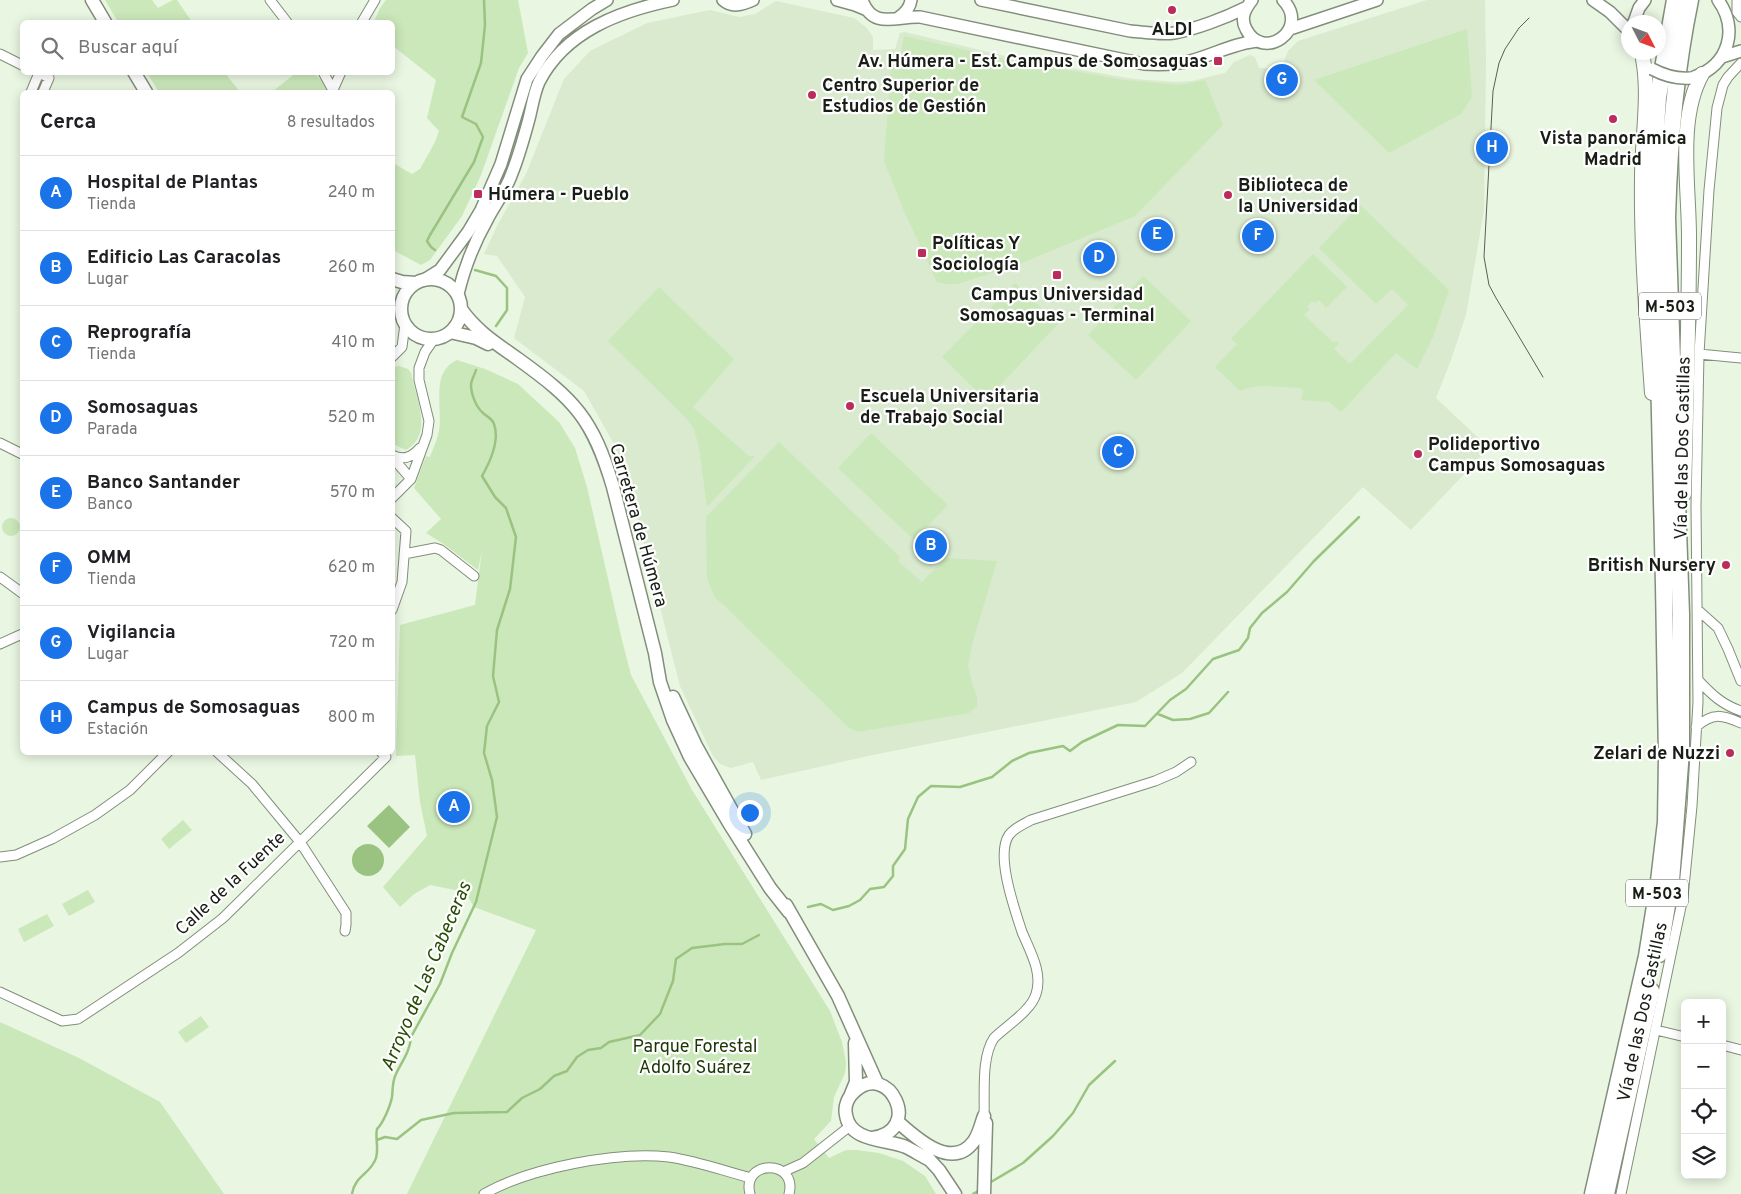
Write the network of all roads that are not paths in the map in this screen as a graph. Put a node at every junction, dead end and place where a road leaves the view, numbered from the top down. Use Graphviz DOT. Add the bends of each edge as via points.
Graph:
graph roads {
  1 [pos="92,0"];
  2 [pos="270,0"];
  3 [pos="375,0"];
  4 [pos="608,0"];
  5 [pos="673,0"];
  6 [pos="723,0"];
  7 [pos="753,0"];
  8 [pos="837,0"];
  9 [pos="911,0"];
  10 [pos="981,0"];
  11 [pos="1283,0"];
  12 [pos="1377,0"];
  13 [pos="1592,0"];
  14 [pos="1643,0"];
  15 [pos="1675,0"];
  16 [pos="1690,0"];
  17 [pos="1718,0"];
  18 [pos="1737,0"];
  19 [pos="1250,2"];
  20 [pos="865,5"];
  21 [pos="1636,15"];
  22 [pos="1741,17"];
  23 [pos="896,19"];
  24 [pos="104,20"];
  25 [pos="285,20"];
  26 [pos="363,20"];
  27 [pos="1621,23"];
  28 [pos="1729,23"];
  29 [pos="1290,29"];
  30 [pos="1741,30"];
  31 [pos="1258,41"];
  32 [pos="1741,51"];
  33 [pos="0,54"];
  34 [pos="1722,57"];
  35 [pos="1645,60"];
  36 [pos="1741,63"];
  37 [pos="20,64"];
  38 [pos="38,75"];
  39 [pos="43,75"];
  40 [pos="136,75"];
  41 [pos="325,75"];
  42 [pos="340,75"];
  43 [pos="1696,76"];
  44 [pos="32,90"];
  45 [pos="44,90"];
  46 [pos="145,90"];
  47 [pos="333,90"];
  48 [pos="334,90"];
  49 [pos="472,236"];
  50 [pos="395,280"];
  51 [pos="420,281"];
  52 [pos="458,294"];
  53 [pos="395,301"];
  54 [pos="401,308"];
  55 [pos="461,309"];
  56 [pos="405,324"];
  57 [pos="450,332"];
  58 [pos="434,339"];
  59 [pos="395,353"];
  60 [pos="511,354"];
  61 [pos="1699,354"];
  62 [pos="1741,358"];
  63 [pos="0,443"];
  64 [pos="424,444"];
  65 [pos="20,453"];
  66 [pos="395,457"];
  67 [pos="395,460"];
  68 [pos="411,479"];
  69 [pos="395,495"];
  70 [pos="395,521"];
  71 [pos="404,554"];
  72 [pos="474,576"];
  73 [pos="0,577"];
  74 [pos="1664,585"];
  75 [pos="20,592"];
  76 [pos="395,602"];
  77 [pos="1698,610"];
  78 [pos="1681,614"];
  79 [pos="20,635"];
  80 [pos="0,644"];
  81 [pos="1699,681"];
  82 [pos="1741,681"];
  83 [pos="1741,711"];
  84 [pos="1741,723"];
  85 [pos="1696,726"];
  86 [pos="165,755"];
  87 [pos="220,755"];
  88 [pos="384,755"];
  89 [pos="1191,762"];
  90 [pos="300,842"];
  91 [pos="0,857"];
  92 [pos="345,931"];
  93 [pos="0,992"];
  94 [pos="1656,1030"];
  95 [pos="854,1033"];
  96 [pos="1681,1036"];
  97 [pos="1726,1046"];
  98 [pos="1741,1050"];
  99 [pos="877,1083"];
  100 [pos="850,1096"];
  101 [pos="984,1116"];
  102 [pos="896,1123"];
  103 [pos="850,1126"];
  104 [pos="872,1138"];
  105 [pos="930,1160"];
  106 [pos="783,1172"];
  107 [pos="751,1178"];
  108 [pos="484,1194"];
  109 [pos="750,1194"];
  110 [pos="791,1194"];
  111 [pos="955,1194"];
  112 [pos="984,1194"];
  113 [pos="1593,1194"];
  114 [pos="1606,1194"];
  115 [pos="1621,1194"];
  1 -- 24 [label="main road"];
  2 -- 25 [label="street"];
  3 -- 26 [label="street"];
  4 -- 49 [label="street" via="559,34 527,79 501,164"];
  5 -- 49 [label="street" via="592,27 570,42 552,61 539,83 502,197"];
  6 -- 7 [label="street" via="734,5"];
  8 -- 20 [label="street"];
  9 -- 23 [label="street" via="904,14"];
  10 -- 19 [label="street" via="1153,33 1173,33 1227,17"];
  11 -- 29 [label="street" via="1289,6"];
  12 -- 29 [label="street"];
  13 -- 27 [label="street"];
  14 -- 21 [label="street"];
  15 -- 74 [label="highway, M-503" via="1658,97 1654,156"];
  16 -- 78 [label="highway, M-503" via="1674,97 1667,218"];
  17 -- 28 [label="street"];
  18 -- 22 [label="street" via="1737,12"];
  19 -- 31 [label="street" via="1244,24 1249,35"];
  20 -- 23 [label="street" via="876,18"];
  23 -- 31 [label="street" via="920,17 1144,64 1190,61 1238,44"];
  28 -- 30 [label="street"];
  28 -- 34 [label="street" via="1727,46"];
  29 -- 31 [label="street" via="1283,38 1274,42"];
  32 -- 34 [label="street"];
  33 -- 37 [label="street"];
  34 -- 43 [label="street"];
  35 -- 43 [label="street, bridge" via="1666,76 1682,79"];
  35 -- 74 [label="highway, M-503" via="1642,233"];
  36 -- 61 [label="street, Vía de las Dos Castillas" via="1723,85 1717,108"];
  38 -- 44 [label="street"];
  39 -- 45 [label="street" via="50,78"];
  40 -- 46 [label="main road"];
  41 -- 47 [label="street"];
  42 -- 48 [label="street"];
  43 -- 78 [label="highway, M-503" via="1686,141 1689,241"];
  49 -- 51 [label="street" via="440,270"];
  49 -- 52 [label="street"];
  50 -- 51 [label="main road"];
  51 -- 52 [label="main road" via="434,279 444,282"];
  51 -- 54 [label="main road" via="408,290"];
  52 -- 55 [label="main road"];
  53 -- 54 [label="main road"];
  54 -- 56 [label="main road"];
  55 -- 57 [label="main road" via="458,322"];
  55 -- 60 [label="main road, Carretera de Húmera" via="478,330"];
  56 -- 58 [label="main road" via="421,337"];
  56 -- 59 [label="street" via="402,347"];
  57 -- 58 [label="main road"];
  57 -- 60 [label="main road, Carretera de Húmera" via="476,338"];
  58 -- 64 [label="street" via="419,368 429,421"];
  60 -- 95 [label="main road, Carretera de Húmera" via="563,393 594,435 613,487 660,682 673,720 690,757 729,823 789,912 838,996"];
  61 -- 62 [label="street"];
  61 -- 77 [label="street, Vía de las Dos Castillas"];
  63 -- 65 [label="street"];
  64 -- 66 [label="street" via="412,457"];
  64 -- 68 [label="street"];
  67 -- 68 [label="street"];
  68 -- 69 [label="street"];
  70 -- 71 [label="street" via="406,530"];
  71 -- 72 [label="street" via="435,548"];
  71 -- 76 [label="street" via="402,582"];
  73 -- 75 [label="street"];
  74 -- 113 [label="highway, M-503" via="1666,822 1647,956"];
  77 -- 81 [label="street, Vía de las Dos Castillas"];
  77 -- 82 [label="street" via="1718,628"];
  78 -- 114 [label="highway, M-503" via="1681,751 1672,881"];
  79 -- 80 [label="street"];
  81 -- 83 [label="street" via="1728,707"];
  81 -- 85 [label="street, Vía de las Dos Castillas"];
  84 -- 85 [label="street" via="1721,715 1711,716"];
  85 -- 94 [label="street, Vía de las Dos Castillas" via="1683,897"];
  86 -- 91 [label="street" via="130,790 96,816 16,855"];
  87 -- 90 [label="street" via="252,784"];
  88 -- 90 [label="street, Calle de la Fuente"];
  89 -- 101 [label="street" via="1155,781 1031,820 1009,835 1004,852 1005,867 1016,914 1035,963 1038,987 1034,1001 989,1044"];
  90 -- 92 [label="street" via="346,913"];
  90 -- 93 [label="street, Calle de la Fuente" via="223,918 178,953 78,1019 62,1021"];
  94 -- 96 [label="street"];
  94 -- 115 [label="street, Vía de las Dos Castillas"];
  95 -- 99 [label="main road, Carretera de Húmera"];
  95 -- 100 [label="main road, Carretera de Húmera" via="856,1082"];
  97 -- 98 [label="street"];
  99 -- 100 [label="main road" via="858,1088"];
  99 -- 102 [label="main road" via="896,1098 899,1112"];
  100 -- 103 [label="main road" via="846,1111"];
  101 -- 102 [label="main road" via="975,1140 957,1153 940,1152"];
  101 -- 112 [label="main road"];
  102 -- 104 [label="main road" via="883,1136"];
  102 -- 105 [label="main road"];
  103 -- 104 [label="main road" via="858,1134"];
  103 -- 106 [label="street" via="803,1163"];
  104 -- 105 [label="main road" via="907,1148"];
  105 -- 111 [label="main road"];
  106 -- 107 [label="street" via="766,1167"];
  106 -- 110 [label="street"];
  107 -- 108 [label="street" via="669,1157 626,1156 552,1168 497,1186"];
  107 -- 109 [label="street"];
}
